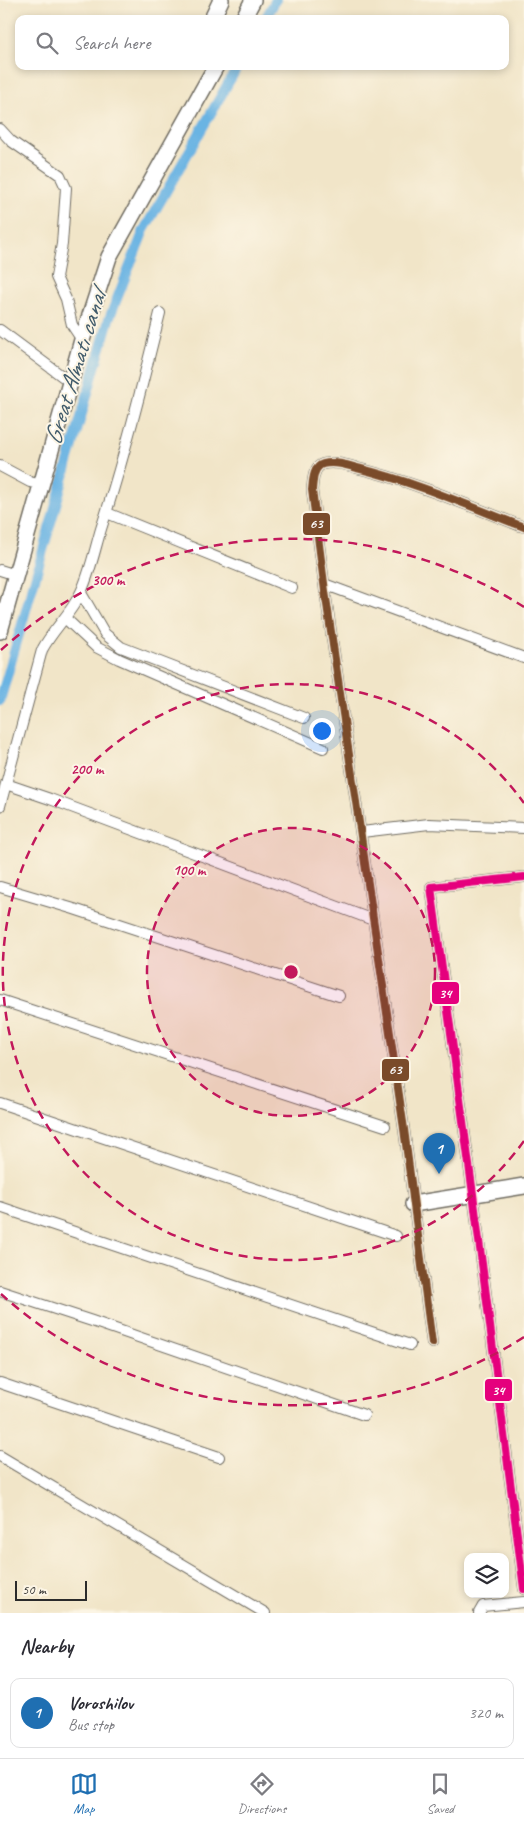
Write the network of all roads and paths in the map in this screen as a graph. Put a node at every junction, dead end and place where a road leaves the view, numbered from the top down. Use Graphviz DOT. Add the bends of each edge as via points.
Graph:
graph roads {
  1 [pos="221,0"];
  2 [pos="253,0"];
  3 [pos="214,15"];
  4 [pos="245,15"];
  5 [pos="214,70"];
  6 [pos="0,129"];
  7 [pos="160,313"];
  8 [pos="0,330"];
  9 [pos="82,340"];
  10 [pos="70,382"];
  11 [pos="0,466"];
  12 [pos="41,486"];
  13 [pos="107,513"];
  14 [pos="524,528"];
  15 [pos="0,570"];
  16 [pos="16,575"];
  17 [pos="324,584"];
  18 [pos="292,588"];
  19 [pos="81,593"];
  20 [pos="65,618"];
  21 [pos="0,631"];
  22 [pos="524,658"];
  23 [pos="304,718"];
  24 [pos="323,748"];
  25 [pos="6,784"];
  26 [pos="0,806"];
  27 [pos="524,828"];
  28 [pos="362,832"];
  29 [pos="524,877"];
  30 [pos="0,887"];
  31 [pos="373,920"];
  32 [pos="339,996"];
  33 [pos="0,1000"];
  34 [pos="0,1103"];
  35 [pos="385,1126"];
  36 [pos="524,1186"];
  37 [pos="473,1194"];
  38 [pos="413,1204"];
  39 [pos="0,1207"];
  40 [pos="396,1236"];
  41 [pos="0,1291"];
  42 [pos="432,1344"];
  43 [pos="410,1345"];
  44 [pos="0,1383"];
  45 [pos="364,1415"];
  46 [pos="0,1456"];
  47 [pos="219,1457"];
  48 [pos="524,1589"];
  49 [pos="524,1602"];
  50 [pos="265,1613"];
  51 [pos="479,1613"];
  1 -- 3 [label="main road"];
  2 -- 4 [label="main road"];
  5 -- 9 [label="main road" via="109,257"];
  6 -- 9 [label="street" via="11,141 60,175 66,188 56,276 72,325"];
  7 -- 13 [label="street"];
  8 -- 10 [label="street"];
  9 -- 10 [label="main road"];
  10 -- 12 [label="main road"];
  11 -- 12 [label="street"];
  12 -- 16 [label="main road"];
  13 -- 18 [label="street"];
  13 -- 19 [label="street"];
  14 -- 17 [label="street" via="391,476 339,464 324,464 314,474 312,490"];
  15 -- 16 [label="street"];
  16 -- 21 [label="main road"];
  17 -- 22 [label="street"];
  17 -- 28 [label="street"];
  19 -- 20 [label="street"];
  19 -- 23 [label="street" via="105,634 121,648"];
  20 -- 24 [label="street" via="96,647 119,660"];
  20 -- 25 [label="street" via="50,634 42,650"];
  25 -- 26 [label="street"];
  25 -- 31 [label="street"];
  27 -- 28 [label="street" via="429,824"];
  28 -- 31 [label="street"];
  29 -- 37 [label="street" via="431,886"];
  30 -- 32 [label="street"];
  31 -- 38 [label="street"];
  33 -- 35 [label="street"];
  34 -- 40 [label="street"];
  36 -- 37 [label="main road"];
  37 -- 38 [label="main road"];
  37 -- 48 [label="street"];
  38 -- 42 [label="street"];
  39 -- 43 [label="street"];
  41 -- 45 [label="street"];
  44 -- 47 [label="street"];
  46 -- 50 [label="street"];
  49 -- 51 [label="street" via="483,1606"];
}
